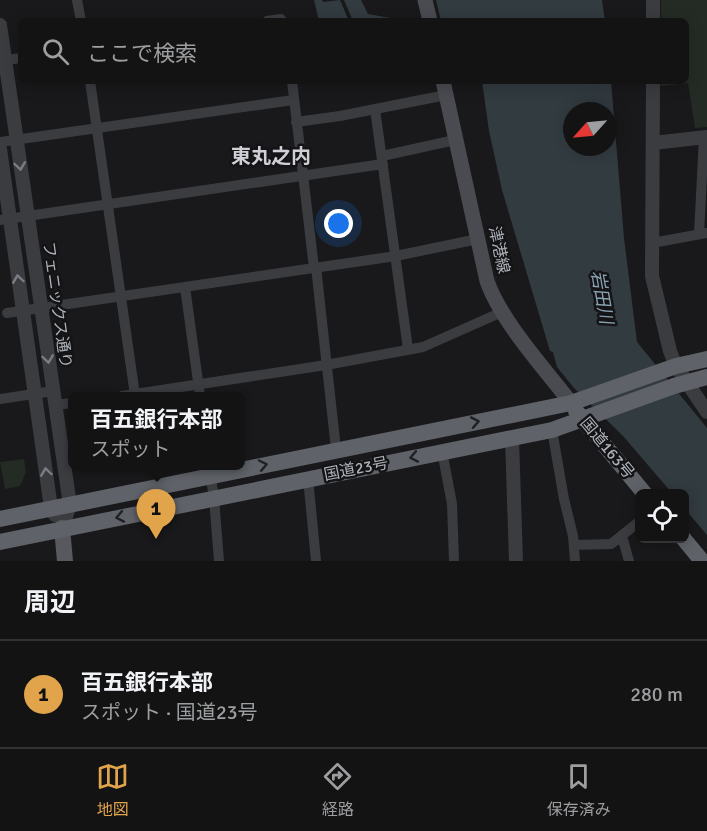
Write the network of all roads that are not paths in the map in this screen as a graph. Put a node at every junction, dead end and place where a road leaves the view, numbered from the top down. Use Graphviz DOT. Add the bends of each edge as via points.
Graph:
graph roads {
  1 [pos="77,0"];
  2 [pos="653,0"];
  3 [pos="425,1"];
  4 [pos="80,18"];
  5 [pos="429,18"];
  6 [pos="653,18"];
  7 [pos="0,26"];
  8 [pos="18,58"];
  9 [pos="2,61"];
  10 [pos="90,84"];
  11 [pos="292,84"];
  12 [pos="653,84"];
  13 [pos="445,88"];
  14 [pos="293,100"];
  15 [pos="375,109"];
  16 [pos="296,122"];
  17 [pos="97,128"];
  18 [pos="705,137"];
  19 [pos="16,139"];
  20 [pos="455,140"];
  21 [pos="0,142"];
  22 [pos="653,143"];
  23 [pos="0,149"];
  24 [pos="382,160"];
  25 [pos="303,175"];
  26 [pos="107,204"];
  27 [pos="28,216"];
  28 [pos="5,219"];
  29 [pos="703,233"];
  30 [pos="478,239"];
  31 [pos="652,243"];
  32 [pos="396,256"];
  33 [pos="315,268"];
  34 [pos="185,287"];
  35 [pos="121,295"];
  36 [pos="41,308"];
  37 [pos="23,310"];
  38 [pos="502,312"];
  39 [pos="7,313"];
  40 [pos="408,349"];
  41 [pos="707,359"];
  42 [pos="326,365"];
  43 [pos="672,368"];
  44 [pos="707,377"];
  45 [pos="199,384"];
  46 [pos="681,384"];
  47 [pos="135,392"];
  48 [pos="152,392"];
  49 [pos="200,392"];
  50 [pos="35,394"];
  51 [pos="54,398"];
  52 [pos="0,399"];
  53 [pos="575,401"];
  54 [pos="68,402"];
  55 [pos="707,412"];
  56 [pos="584,418"];
  57 [pos="552,430"];
  58 [pos="512,438"];
  59 [pos="67,448"];
  60 [pos="336,449"];
  61 [pos="442,451"];
  62 [pos="245,465"];
  63 [pos="68,467"];
  64 [pos="68,470"];
  65 [pos="209,471"];
  66 [pos="308,478"];
  67 [pos="641,489"];
  68 [pos="214,498"];
  69 [pos="70,505"];
  70 [pos="51,508"];
  71 [pos="0,519"];
  72 [pos="635,525"];
  73 [pos="62,528"];
  74 [pos="622,536"];
  75 [pos="0,542"];
  76 [pos="687,543"];
  77 [pos="574,545"];
  78 [pos="66,561"];
  79 [pos="219,561"];
  80 [pos="316,561"];
  81 [pos="454,561"];
  82 [pos="516,561"];
  83 [pos="575,561"];
  84 [pos="629,561"];
  85 [pos="702,561"];
  1 -- 4 [label="street"];
  2 -- 6 [label="street"];
  3 -- 5 [label="main road"];
  7 -- 9 [label="street, フェニックス通り"];
  8 -- 9 [label="street"];
  9 -- 19 [label="street, フェニックス通り"];
  10 -- 17 [label="street"];
  11 -- 14 [label="street"];
  12 -- 22 [label="street"];
  13 -- 15 [label="street"];
  13 -- 20 [label="main road, 津港線"];
  14 -- 16 [label="street"];
  14 -- 17 [label="street"];
  15 -- 16 [label="street"];
  15 -- 24 [label="street"];
  16 -- 25 [label="street"];
  17 -- 19 [label="street"];
  17 -- 26 [label="street"];
  18 -- 22 [label="street"];
  18 -- 29 [label="street"];
  19 -- 21 [label="street"];
  19 -- 27 [label="street, フェニックス通り, one-way"];
  20 -- 24 [label="street"];
  20 -- 30 [label="main road, 津港線"];
  22 -- 31 [label="street"];
  23 -- 28 [label="street, フェニックス通り"];
  24 -- 25 [label="street"];
  24 -- 32 [label="street"];
  25 -- 26 [label="street"];
  25 -- 33 [label="street"];
  26 -- 27 [label="street"];
  26 -- 35 [label="street"];
  27 -- 28 [label="street"];
  27 -- 36 [label="street, フェニックス通り"];
  37 -- 28 [label="street, フェニックス通り, one-way"];
  29 -- 31 [label="street"];
  30 -- 32 [label="street"];
  30 -- 38 [label="main road, 津港線" via="487,281"];
  31 -- 43 [label="street" via="652,276"];
  32 -- 33 [label="street"];
  32 -- 40 [label="street"];
  33 -- 34 [label="street"];
  33 -- 42 [label="street"];
  34 -- 35 [label="street"];
  34 -- 45 [label="street"];
  35 -- 36 [label="street"];
  35 -- 47 [label="street"];
  36 -- 37 [label="street"];
  36 -- 51 [label="street, フェニックス通り, one-way"];
  37 -- 39 [label="street"];
  37 -- 50 [label="street, フェニックス通り"];
  38 -- 40 [label="street" via="433,343"];
  38 -- 53 [label="main road, 津港線"];
  40 -- 42 [label="street"];
  41 -- 43 [label="highway, 国道23号"];
  42 -- 45 [label="street"];
  42 -- 60 [label="street"];
  43 -- 46 [label="street"];
  43 -- 53 [label="highway, 国道23号"];
  44 -- 46 [label="highway, 国道23号"];
  45 -- 48 [label="street"];
  45 -- 49 [label="street"];
  46 -- 55 [label="street"];
  46 -- 56 [label="highway, 国道23号"];
  50 -- 51 [label="street"];
  50 -- 52 [label="street"];
  70 -- 50 [label="street, フェニックス通り, one-way"];
  51 -- 54 [label="street"];
  51 -- 59 [label="street, フェニックス通り"];
  53 -- 56 [label="highway, 国道163号"];
  60 -- 53 [label="highway, 国道23号, one-way"];
  56 -- 57 [label="highway, 国道23号"];
  56 -- 67 [label="highway, 国道163号"];
  57 -- 58 [label="highway, 国道23号"];
  57 -- 77 [label="street"];
  58 -- 61 [label="highway, 国道23号"];
  58 -- 82 [label="street"];
  59 -- 63 [label="street, フェニックス通り"];
  62 -- 60 [label="highway, 国道23号, one-way"];
  61 -- 66 [label="highway, 国道23号, one-way"];
  61 -- 81 [label="street" via="452,504"];
  64 -- 69 [label="street, フェニックス通り"];
  65 -- 68 [label="street"];
  65 -- 69 [label="highway, 国道23号"];
  66 -- 68 [label="highway, 国道23号"];
  66 -- 80 [label="street"];
  68 -- 73 [label="highway, 国道23号, one-way"];
  68 -- 79 [label="street"];
  69 -- 70 [label="highway, 国道23号"];
  69 -- 73 [label="street, フェニックス通り"];
  70 -- 71 [label="highway, 国道23号"];
  70 -- 73 [label="street, フェニックス通り"];
  72 -- 74 [label="street"];
  73 -- 75 [label="highway, 国道23号"];
  73 -- 78 [label="main road"];
  74 -- 77 [label="street" via="611,544"];
  74 -- 84 [label="street"];
  76 -- 85 [label="highway"];
  77 -- 83 [label="street"];
}
